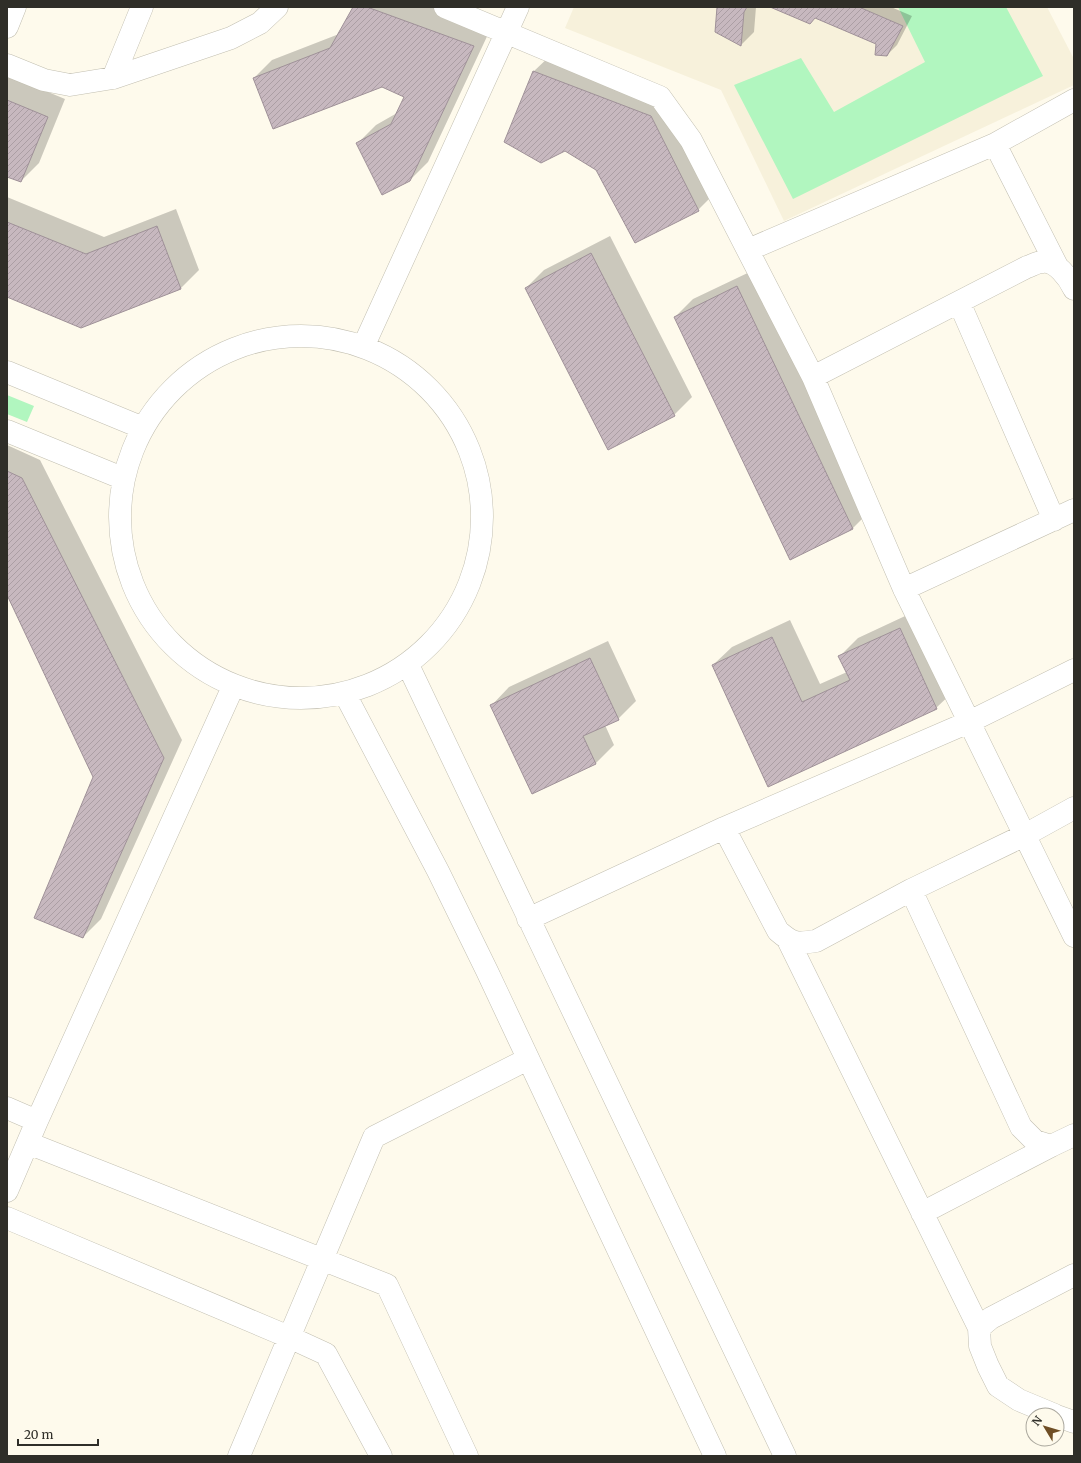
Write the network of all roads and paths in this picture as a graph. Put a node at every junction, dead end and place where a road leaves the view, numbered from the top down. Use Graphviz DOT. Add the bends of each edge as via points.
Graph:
graph roads {
  1 [pos="15,7"];
  2 [pos="142,7"];
  3 [pos="278,7"];
  4 [pos="445,7"];
  5 [pos="518,7"];
  6 [pos="7,27"];
  7 [pos="506,33"];
  8 [pos="7,65"];
  9 [pos="113,78"];
  10 [pos="1074,100"];
  11 [pos="995,144"];
  12 [pos="748,250"];
  13 [pos="1057,266"];
  14 [pos="1074,289"];
  15 [pos="959,302"];
  16 [pos="364,345"];
  17 [pos="7,372"];
  18 [pos="814,377"];
  19 [pos="143,428"];
  20 [pos="7,431"];
  21 [pos="122,478"];
  22 [pos="1074,510"];
  23 [pos="1054,520"];
  24 [pos="904,589"];
  25 [pos="408,665"];
  26 [pos="1074,670"];
  27 [pos="232,689"];
  28 [pos="344,694"];
  29 [pos="969,722"];
  30 [pos="1074,808"];
  31 [pos="724,828"];
  32 [pos="1025,835"];
  33 [pos="911,890"];
  34 [pos="528,919"];
  35 [pos="1074,934"];
  36 [pos="788,940"];
  37 [pos="528,1059"];
  38 [pos="7,1108"];
  39 [pos="37,1121"];
  40 [pos="1074,1135"];
  41 [pos="28,1143"];
  42 [pos="1051,1146"];
  43 [pos="7,1191"];
  44 [pos="922,1213"];
  45 [pos="7,1218"];
  46 [pos="322,1258"];
  47 [pos="1074,1275"];
  48 [pos="979,1328"];
  49 [pos="289,1337"];
  50 [pos="1036,1407"];
  51 [pos="239,1456"];
  52 [pos="380,1456"];
  53 [pos="467,1456"];
  54 [pos="715,1456"];
  55 [pos="785,1456"];
  1 -- 6 [label="street"];
  2 -- 9 [label="street"];
  3 -- 9 [label="street" via="260,23 231,38"];
  4 -- 7 [label="street"];
  5 -- 7 [label="street"];
  7 -- 12 [label="street" via="660,97 691,140"];
  7 -- 16 [label="street"];
  8 -- 9 [label="street" via="44,80 70,86"];
  10 -- 11 [label="street"];
  11 -- 12 [label="street"];
  11 -- 13 [label="street"];
  12 -- 18 [label="street"];
  13 -- 14 [label="street"];
  13 -- 15 [label="street" via="1043,261"];
  15 -- 18 [label="street"];
  15 -- 23 [label="street"];
  16 -- 19 [label="street" via="317,335 303,335 268,337 222,352 181,379"];
  16 -- 25 [label="street" via="415,374 440,400 454,416 478,470 484,527 471,584 441,634"];
  17 -- 19 [label="street"];
  18 -- 24 [label="street"];
  19 -- 21 [label="street"];
  20 -- 21 [label="street"];
  21 -- 27 [label="street" via="119,517 127,571 149,619 186,659"];
  22 -- 23 [label="street"];
  23 -- 24 [label="street"];
  24 -- 29 [label="street"];
  25 -- 28 [label="street" via="370,686"];
  25 -- 34 [label="street"];
  26 -- 29 [label="street"];
  27 -- 28 [label="street" via="286,699"];
  27 -- 39 [label="street"];
  28 -- 37 [label="street" via="438,871"];
  29 -- 31 [label="street"];
  29 -- 32 [label="street"];
  30 -- 32 [label="street"];
  31 -- 34 [label="street"];
  31 -- 36 [label="street" via="778,931"];
  32 -- 33 [label="street"];
  32 -- 35 [label="street"];
  33 -- 36 [label="street" via="816,941 799,944"];
  33 -- 42 [label="street" via="1021,1127 1035,1141"];
  34 -- 55 [label="street"];
  36 -- 44 [label="street"];
  37 -- 46 [label="street" via="374,1137"];
  37 -- 54 [label="street"];
  38 -- 39 [label="street"];
  39 -- 41 [label="street"];
  40 -- 42 [label="street"];
  41 -- 43 [label="street"];
  41 -- 46 [label="street"];
  42 -- 44 [label="street"];
  44 -- 48 [label="street"];
  45 -- 49 [label="street"];
  46 -- 49 [label="street"];
  46 -- 53 [label="street" via="387,1285"];
  47 -- 48 [label="street" via="991,1318"];
  48 -- 50 [label="street" via="980,1346 998,1386 1019,1400"];
  49 -- 51 [label="street"];
  49 -- 52 [label="street" via="326,1354"];
}
